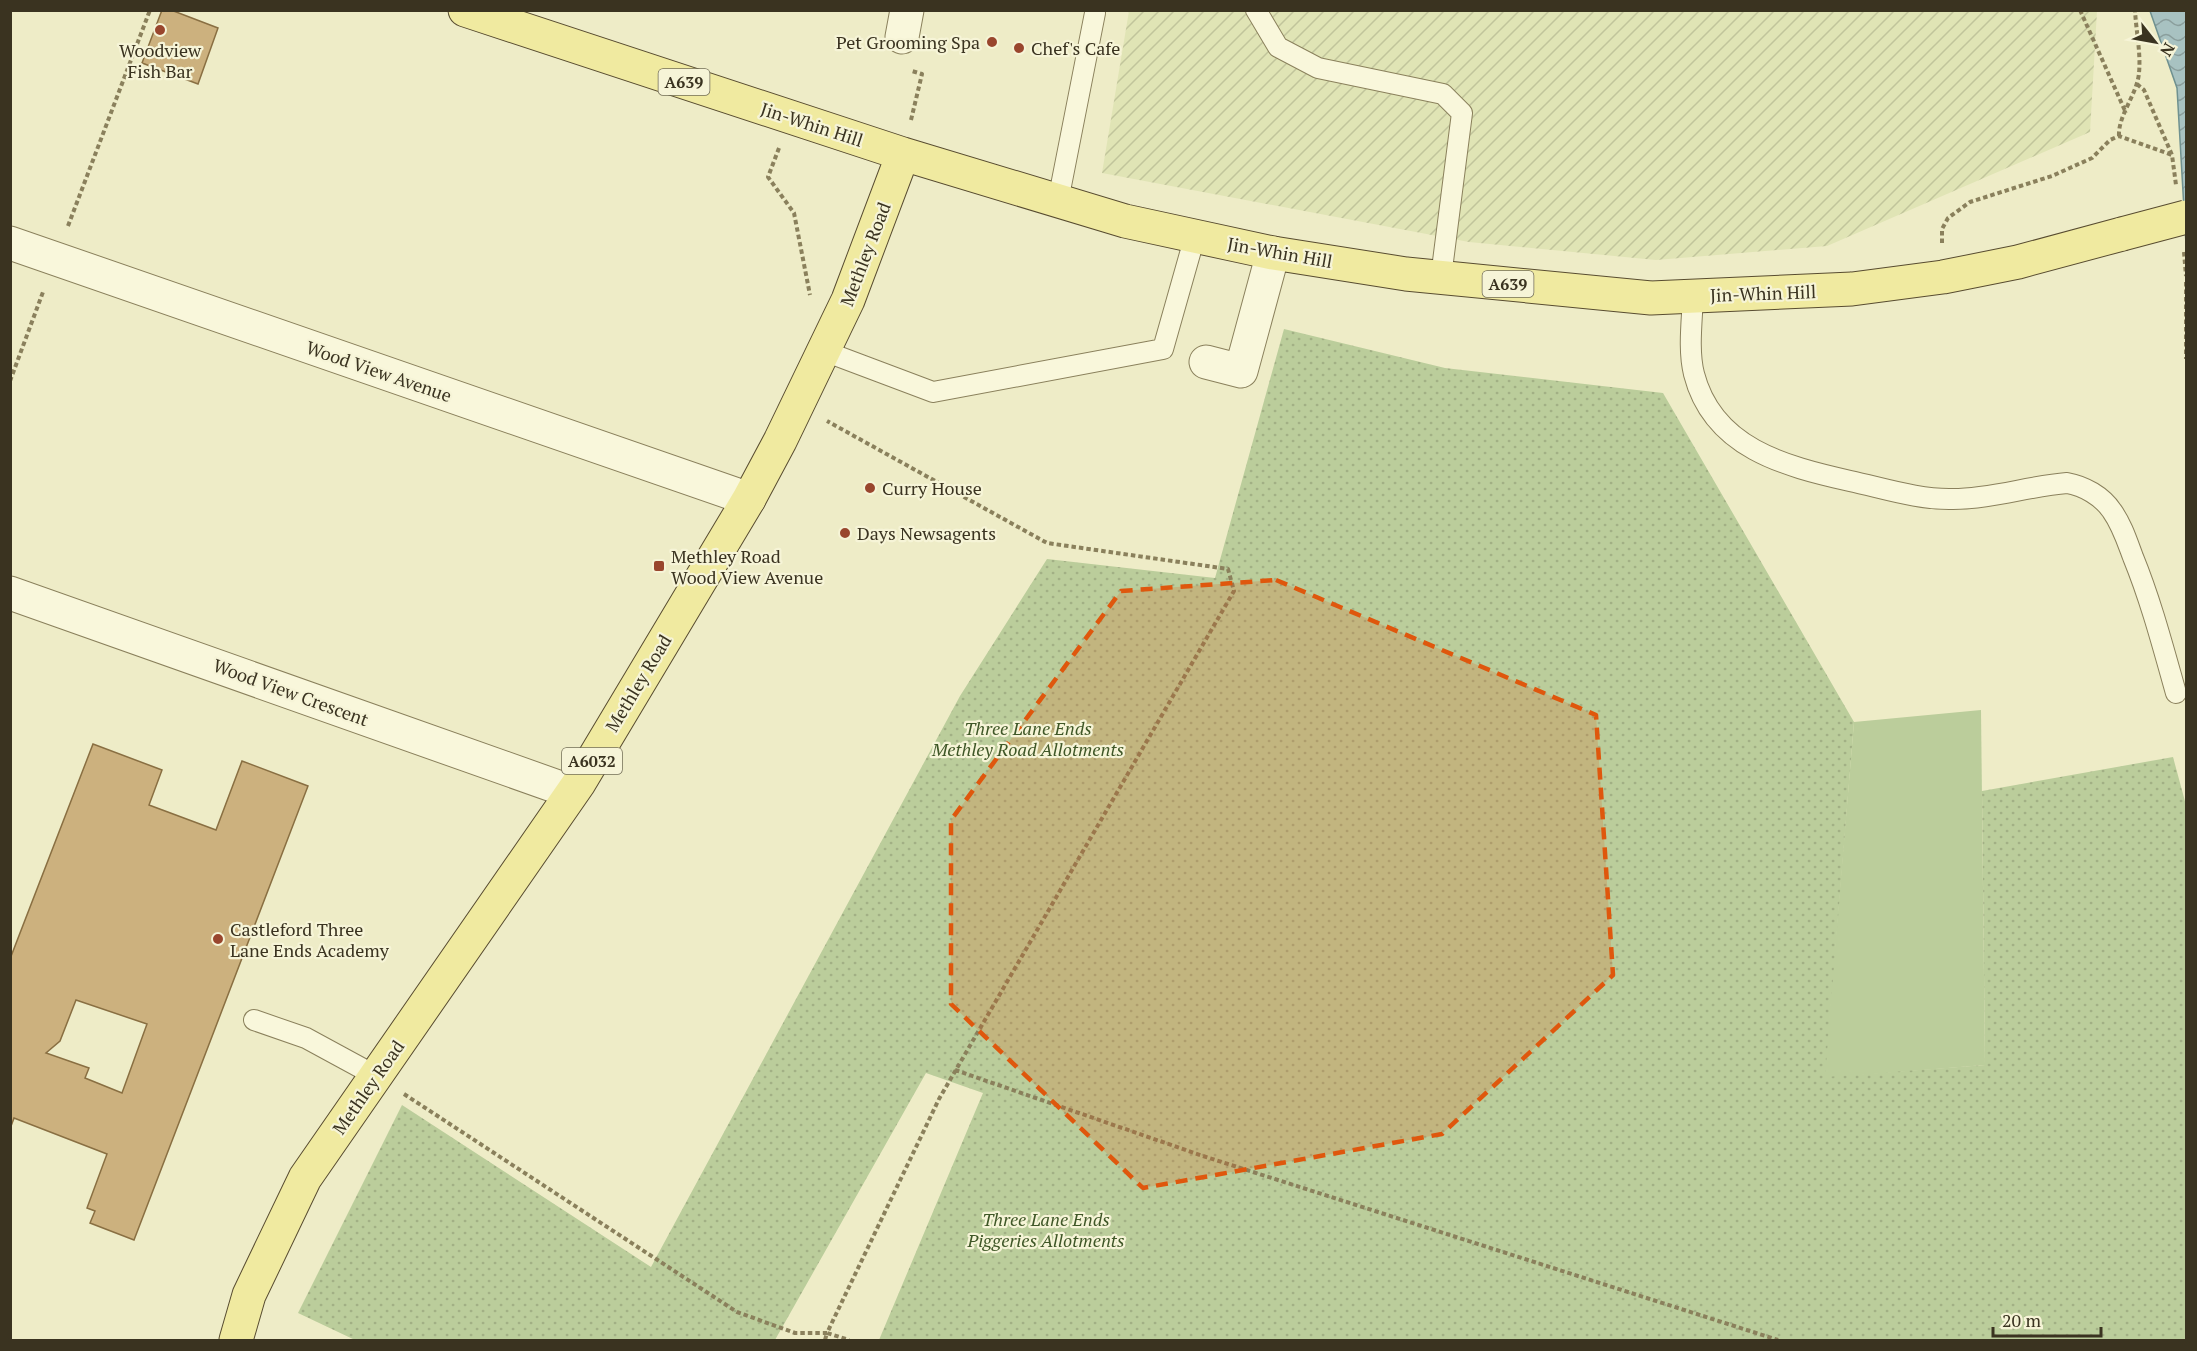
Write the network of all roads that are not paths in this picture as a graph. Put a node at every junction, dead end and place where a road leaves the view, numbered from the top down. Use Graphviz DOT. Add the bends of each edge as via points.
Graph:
graph roads {
  1 [pos="465,10"];
  2 [pos="1256,10"];
  3 [pos="1095,13"];
  4 [pos="903,154"];
  5 [pos="1058,201"];
  6 [pos="2187,217"];
  7 [pos="1195,236"];
  8 [pos="10,243"];
  9 [pos="1273,253"];
  10 [pos="1441,277"];
  11 [pos="1693,296"];
  12 [pos="824,351"];
  13 [pos="1206,362"];
  14 [pos="749,499"];
  15 [pos="10,592"];
  16 [pos="2176,693"];
  17 [pos="572,792"];
  18 [pos="254,1020"];
  19 [pos="376,1076"];
  20 [pos="236,1341"];
  1 -- 4 [label="main road, Jin-Whin Hill / A639"];
  2 -- 10 [label="lane" via="1278,47 1318,68 1443,94 1462,113"];
  3 -- 5 [label="lane"];
  4 -- 5 [label="main road, Jin-Whin Hill / A639"];
  4 -- 12 [label="main road, Methley Road / A6032"];
  5 -- 7 [label="main road, Jin-Whin Hill / A639"];
  6 -- 11 [label="main road, Jin-Whin Hill / A639, bridge" via="2018,262 1943,277 1852,289"];
  7 -- 9 [label="main road, Jin-Whin Hill / A639"];
  7 -- 12 [label="lane" via="1163,349 933,392"];
  8 -- 14 [label="street, Wood View Avenue"];
  9 -- 10 [label="main road, Jin-Whin Hill / A639"];
  9 -- 13 [label="street" via="1241,371"];
  10 -- 11 [label="main road, Jin-Whin Hill / A639" via="1651,298"];
  11 -- 16 [label="lane" via="1692,358 1700,391 1716,420 1758,453 1838,478 1941,498 1968,498 2067,483 2097,495 2112,510 2124,532 2151,604"];
  12 -- 14 [label="main road, Methley Road / A6032"];
  14 -- 17 [label="main road, Methley Road / A6032"];
  15 -- 17 [label="street, Wood View Crescent"];
  17 -- 19 [label="main road, Methley Road / A6032"];
  18 -- 19 [label="lane" via="306,1038"];
  19 -- 20 [label="main road, Methley Road / A6032" via="305,1178 249,1295"];
}
